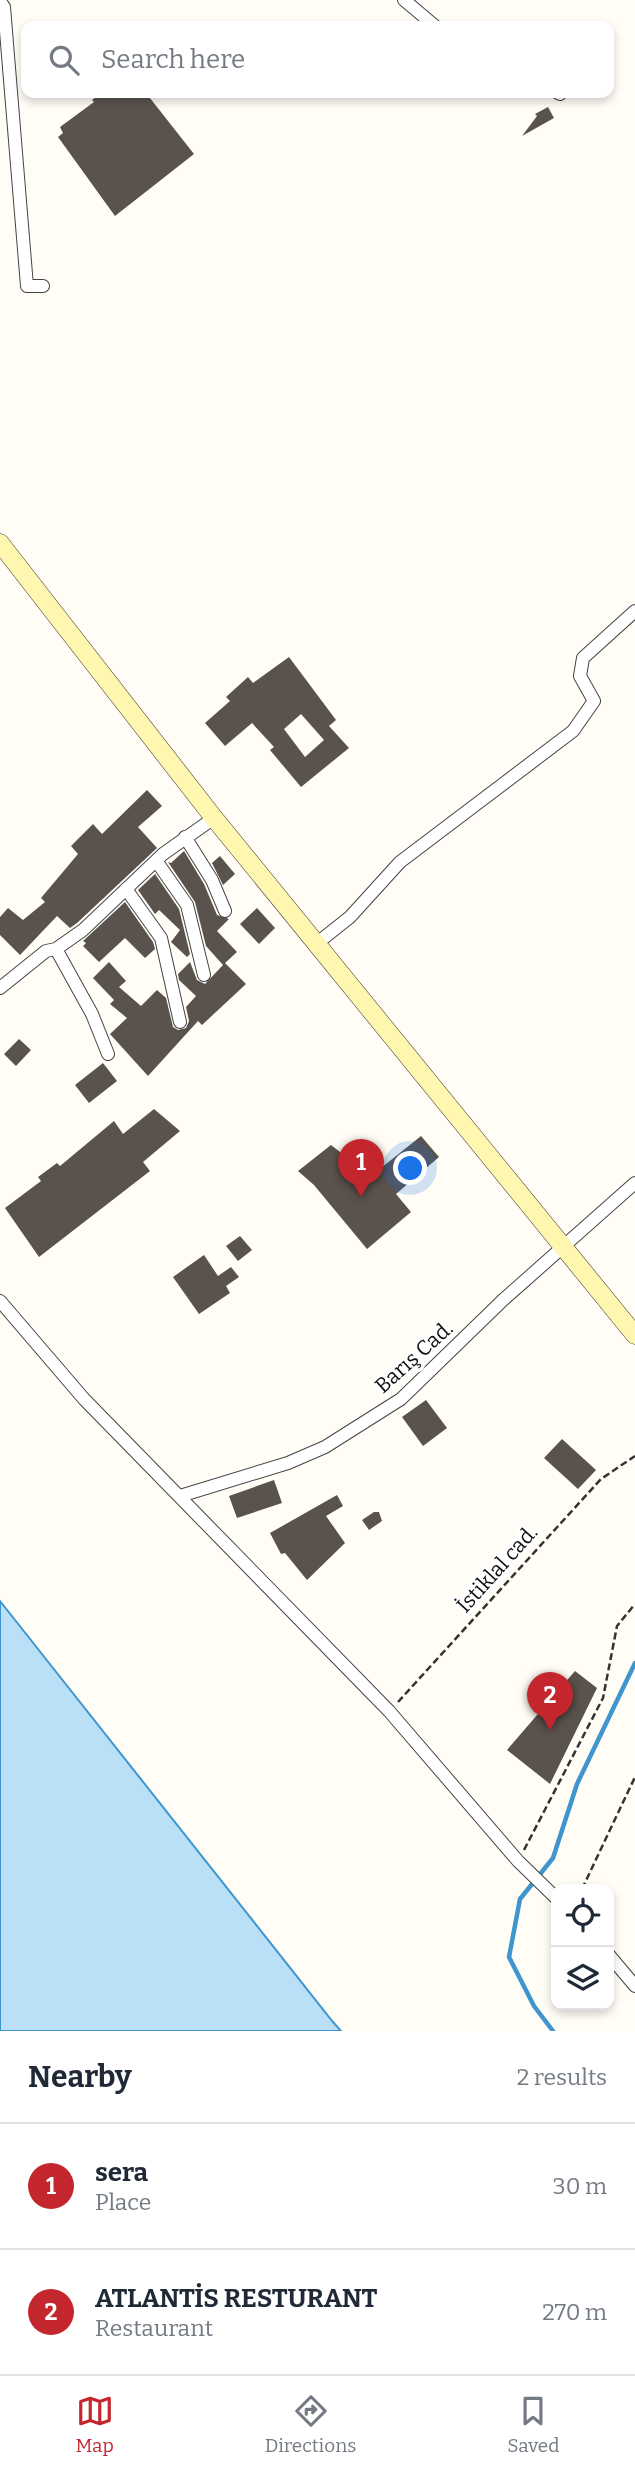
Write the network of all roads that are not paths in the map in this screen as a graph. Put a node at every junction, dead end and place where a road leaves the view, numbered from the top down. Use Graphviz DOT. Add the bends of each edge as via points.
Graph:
graph roads {
  1 [pos="404,0"];
  2 [pos="0,1"];
  3 [pos="429,21"];
  4 [pos="43,286"];
  5 [pos="0,543"];
  6 [pos="635,611"];
  7 [pos="214,818"];
  8 [pos="185,838"];
  9 [pos="157,862"];
  10 [pos="126,889"];
  11 [pos="225,911"];
  12 [pos="316,944"];
  13 [pos="56,949"];
  14 [pos="204,975"];
  15 [pos="0,988"];
  16 [pos="180,1022"];
  17 [pos="108,1054"];
  18 [pos="635,1183"];
  19 [pos="563,1247"];
  20 [pos="0,1301"];
  21 [pos="635,1335"];
  22 [pos="180,1496"];
  23 [pos="551,1893"];
  24 [pos="614,1961"];
  25 [pos="635,1986"];
  1 -- 3 [label="street"];
  2 -- 4 [label="street" via="27,286"];
  5 -- 7 [label="main road"];
  6 -- 12 [label="street" via="583,658 580,677 594,701 573,731 400,862 350,917"];
  7 -- 8 [label="street"];
  7 -- 12 [label="main road"];
  8 -- 9 [label="street"];
  8 -- 11 [label="street"];
  9 -- 10 [label="street"];
  9 -- 14 [label="street" via="187,905"];
  10 -- 13 [label="street"];
  10 -- 16 [label="street" via="161,939"];
  12 -- 19 [label="main road"];
  13 -- 15 [label="street" via="46,951"];
  13 -- 17 [label="street"];
  18 -- 19 [label="street, Barış Cad."];
  19 -- 21 [label="main road"];
  19 -- 22 [label="street, Barış Cad." via="401,1399 325,1447"];
  20 -- 22 [label="street" via="84,1399"];
  22 -- 23 [label="street" via="389,1711"];
  24 -- 25 [label="street"];
}
